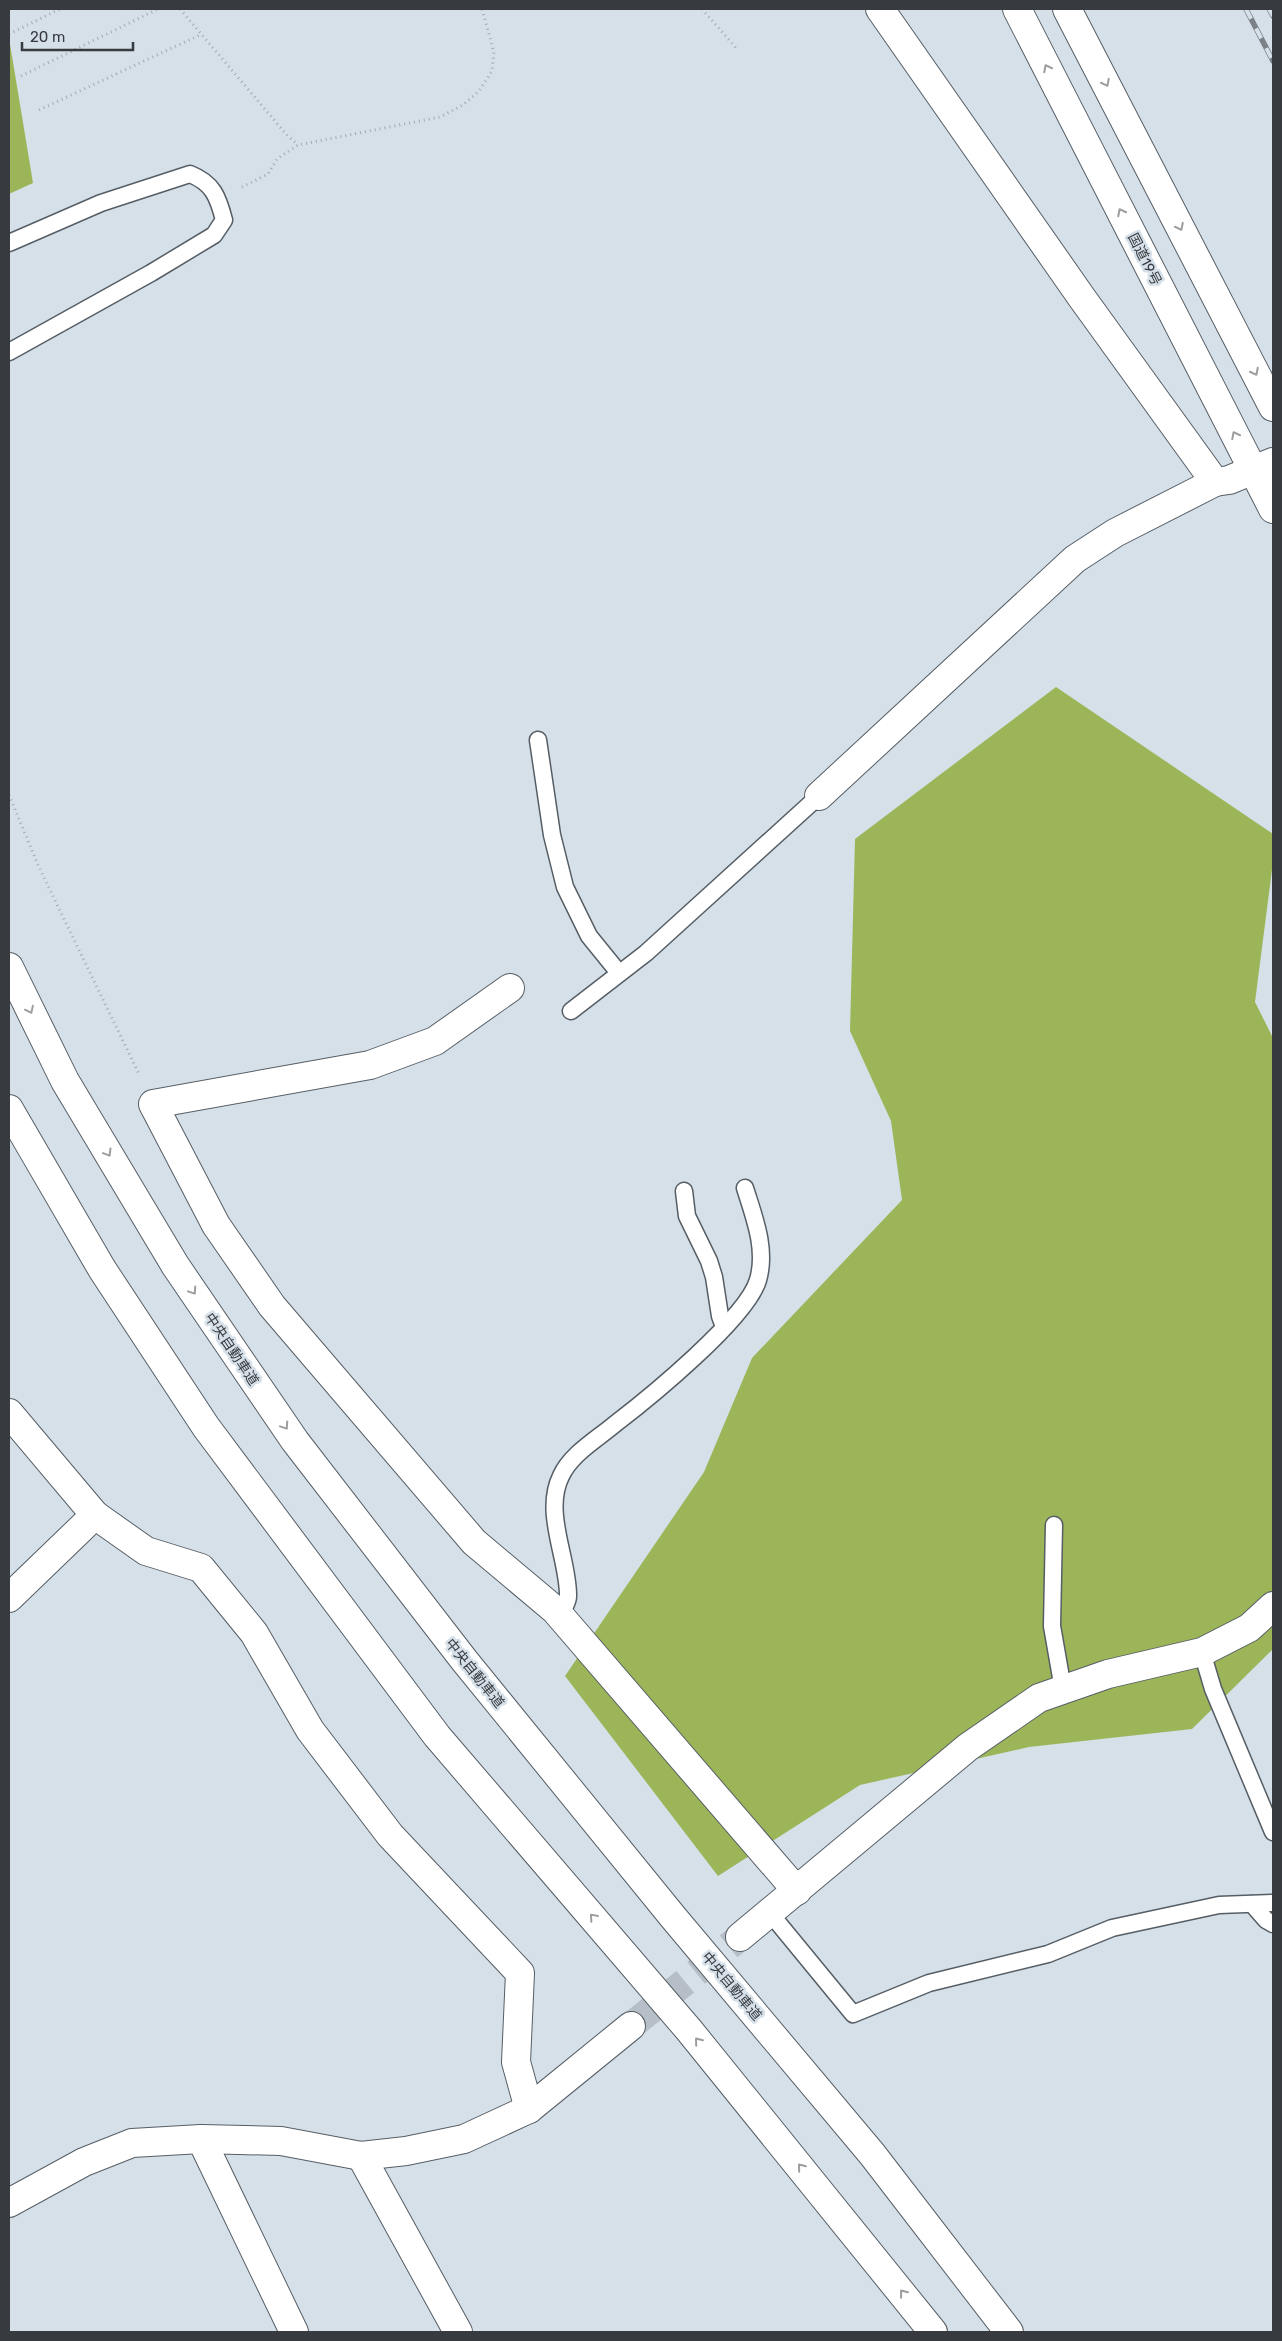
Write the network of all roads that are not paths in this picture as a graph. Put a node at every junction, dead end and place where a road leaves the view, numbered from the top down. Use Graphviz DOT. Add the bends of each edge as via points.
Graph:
graph roads {
  1 [pos="880,9"];
  2 [pos="1017,9"];
  3 [pos="1067,9"];
  4 [pos="9,243"];
  5 [pos="9,352"];
  6 [pos="1273,407"];
  7 [pos="1263,465"];
  8 [pos="1216,482"];
  9 [pos="1273,509"];
  10 [pos="538,740"];
  11 [pos="818,796"];
  12 [pos="9,967"];
  13 [pos="620,973"];
  14 [pos="510,988"];
  15 [pos="570,1011"];
  16 [pos="9,1109"];
  17 [pos="745,1188"];
  18 [pos="684,1191"];
  19 [pos="724,1327"];
  20 [pos="9,1413"];
  21 [pos="95,1515"];
  22 [pos="1054,1525"];
  23 [pos="9,1598"];
  24 [pos="1273,1606"];
  25 [pos="560,1616"];
  26 [pos="1202,1652"];
  27 [pos="1063,1689"];
  28 [pos="1273,1832"];
  29 [pos="797,1890"];
  30 [pos="1273,1902"];
  31 [pos="1252,1904"];
  32 [pos="770,1913"];
  33 [pos="1273,1924"];
  34 [pos="740,1937"];
  35 [pos="631,2026"];
  36 [pos="529,2109"];
  37 [pos="201,2139"];
  38 [pos="361,2156"];
  39 [pos="9,2203"];
  40 [pos="294,2332"];
  41 [pos="458,2332"];
  42 [pos="932,2332"];
  43 [pos="1009,2332"];
  1 -- 8 [label="main road" via="1082,298"];
  7 -- 2 [label="main road, 国道19号, one-way"];
  3 -- 6 [label="main road, one-way"];
  4 -- 5 [label="lane" via="101,203 190,174 204,180 218,198 224,220 214,235"];
  7 -- 8 [label="main road" via="1229,480"];
  7 -- 9 [label="main road, 国道19号"];
  8 -- 11 [label="main road" via="1115,533 1076,560"];
  10 -- 13 [label="lane" via="552,835 565,887 589,936"];
  11 -- 13 [label="lane"];
  12 -- 43 [label="main road, 中央自動車道, one-way" via="65,1081 175,1265 295,1441 464,1660 673,1917 872,2154"];
  13 -- 15 [label="lane"];
  14 -- 25 [label="main road" via="435,1041 370,1065 153,1104 216,1225 272,1306 474,1542"];
  42 -- 16 [label="main road, one-way" via="689,2030 437,1736 206,1427 102,1269"];
  17 -- 19 [label="lane" via="758,1228 761,1253 758,1280 748,1299"];
  18 -- 19 [label="lane" via="687,1216 714,1276"];
  19 -- 25 [label="lane" via="630,1413 569,1462 560,1478 555,1499 558,1538 569,1597"];
  20 -- 21 [label="main road"];
  21 -- 23 [label="main road"];
  21 -- 36 [label="main road" via="146,1551 202,1568 254,1633 310,1730 390,1835 520,1973 516,2062"];
  22 -- 27 [label="lane" via="1052,1626"];
  24 -- 26 [label="main road" via="1249,1628"];
  25 -- 29 [label="main road"];
  26 -- 27 [label="main road" via="1108,1674"];
  26 -- 28 [label="lane" via="1213,1689"];
  27 -- 29 [label="main road" via="1039,1698 968,1747"];
  29 -- 32 [label="main road"];
  30 -- 31 [label="lane"];
  31 -- 32 [label="lane" via="1219,1906 1112,1928 1048,1954 929,1982 852,2014"];
  31 -- 33 [label="lane"];
  32 -- 34 [label="main road"];
  35 -- 36 [label="main road"];
  36 -- 38 [label="main road" via="464,2139"];
  37 -- 38 [label="main road" via="281,2141"];
  37 -- 39 [label="main road" via="132,2143 84,2162"];
  37 -- 40 [label="main road"];
  38 -- 41 [label="main road"];
}
